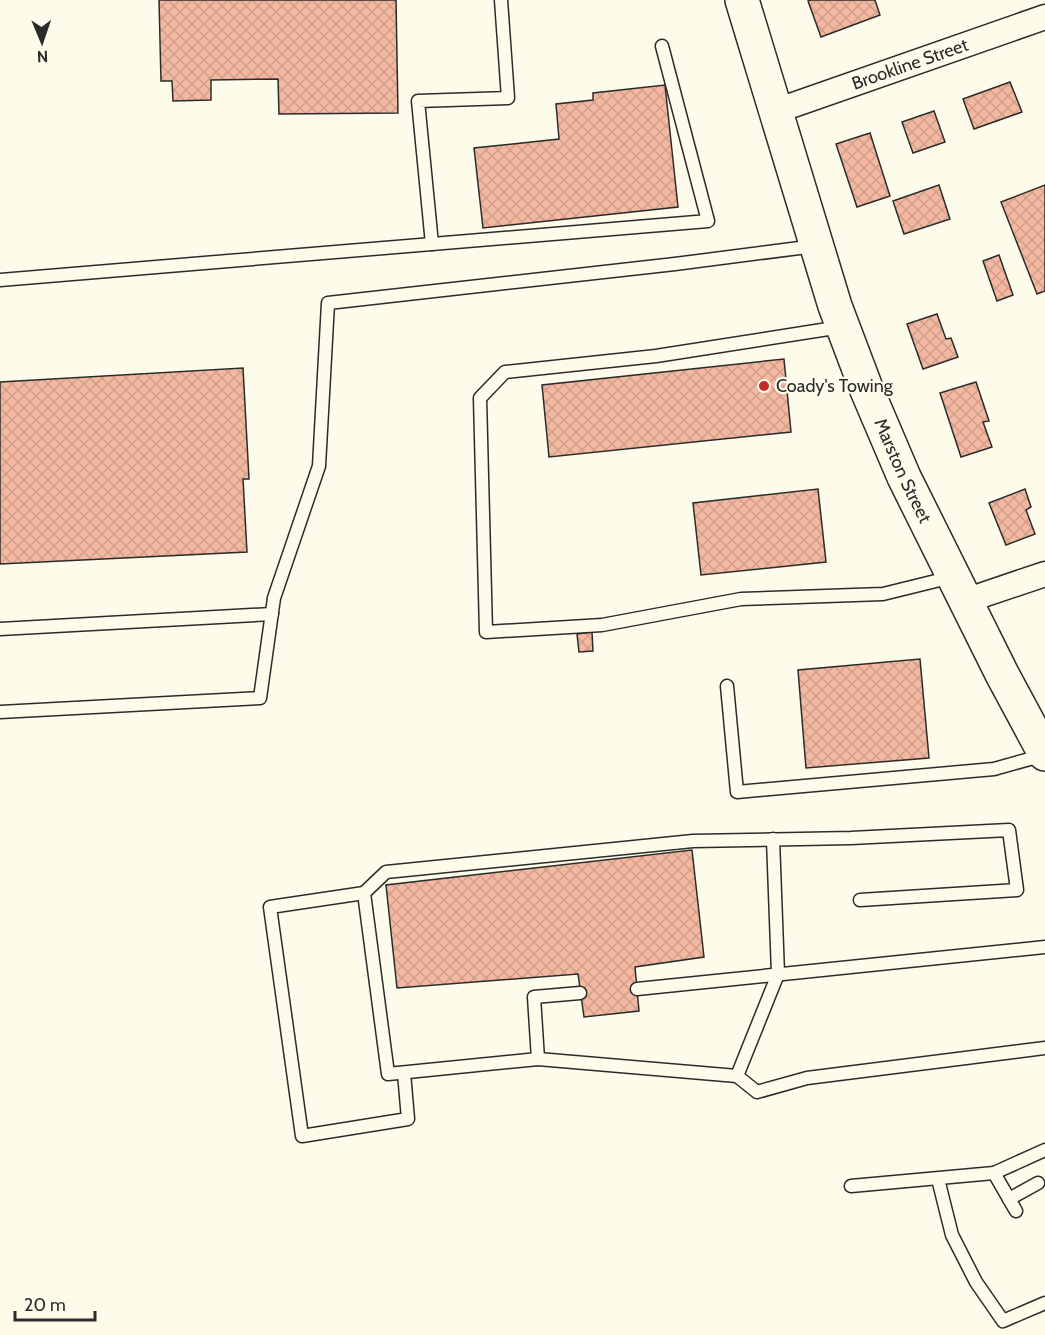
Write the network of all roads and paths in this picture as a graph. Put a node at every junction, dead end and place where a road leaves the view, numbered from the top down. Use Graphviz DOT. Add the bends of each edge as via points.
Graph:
graph roads {
  1 [pos="501,0"];
  2 [pos="742,0"];
  3 [pos="1045,17"];
  4 [pos="662,46"];
  5 [pos="776,111"];
  6 [pos="432,244"];
  7 [pos="817,246"];
  8 [pos="0,280"];
  9 [pos="843,327"];
  10 [pos="1045,574"];
  11 [pos="959,589"];
  12 [pos="272,614"];
  13 [pos="0,629"];
  14 [pos="727,686"];
  15 [pos="0,712"];
  16 [pos="1045,754"];
  17 [pos="773,839"];
  18 [pos="364,892"];
  19 [pos="860,900"];
  20 [pos="1045,947"];
  21 [pos="778,974"];
  22 [pos="637,989"];
  23 [pos="580,993"];
  24 [pos="1045,1048"];
  25 [pos="538,1059"];
  26 [pos="404,1072"];
  27 [pos="737,1076"];
  28 [pos="1045,1150"];
  29 [pos="994,1173"];
  30 [pos="938,1179"];
  31 [pos="1038,1183"];
  32 [pos="851,1186"];
  33 [pos="1009,1199"];
  34 [pos="1016,1211"];
  35 [pos="1045,1303"];
  1 -- 6 [label="lane" via="508,98 418,101"];
  2 -- 5 [label="main road, Marston Street"];
  3 -- 5 [label="street, Brookline Street"];
  4 -- 6 [label="lane" via="708,220"];
  5 -- 7 [label="main road, Marston Street"];
  6 -- 8 [label="lane"];
  7 -- 9 [label="main road, Marston Street"];
  7 -- 12 [label="lane" via="328,303 319,466"];
  9 -- 11 [label="main road, Marston Street" via="904,477"];
  9 -- 11 [label="lane" via="656,356 505,372 480,398 486,632 602,625 741,599"];
  10 -- 11 [label="street"];
  11 -- 16 [label="main road, Marston Street"];
  12 -- 13 [label="lane"];
  12 -- 15 [label="lane" via="260,698"];
  14 -- 16 [label="lane" via="737,792 994,769"];
  17 -- 18 [label="lane" via="693,841 386,872"];
  17 -- 19 [label="lane" via="1009,830 1017,890"];
  17 -- 21 [label="lane"];
  18 -- 26 [label="lane" via="388,1074"];
  18 -- 26 [label="lane" via="270,907 302,1136 408,1119"];
  20 -- 21 [label="lane"];
  21 -- 22 [label="lane"];
  21 -- 27 [label="lane"];
  23 -- 25 [label="lane" via="534,997"];
  24 -- 27 [label="lane" via="807,1078 757,1092"];
  25 -- 26 [label="lane"];
  25 -- 27 [label="lane"];
  28 -- 29 [label="lane"];
  29 -- 30 [label="lane"];
  29 -- 33 [label="lane"];
  30 -- 32 [label="lane"];
  30 -- 35 [label="lane" via="952,1235 976,1282 1003,1321"];
  31 -- 33 [label="lane"];
  33 -- 34 [label="lane"];
}
